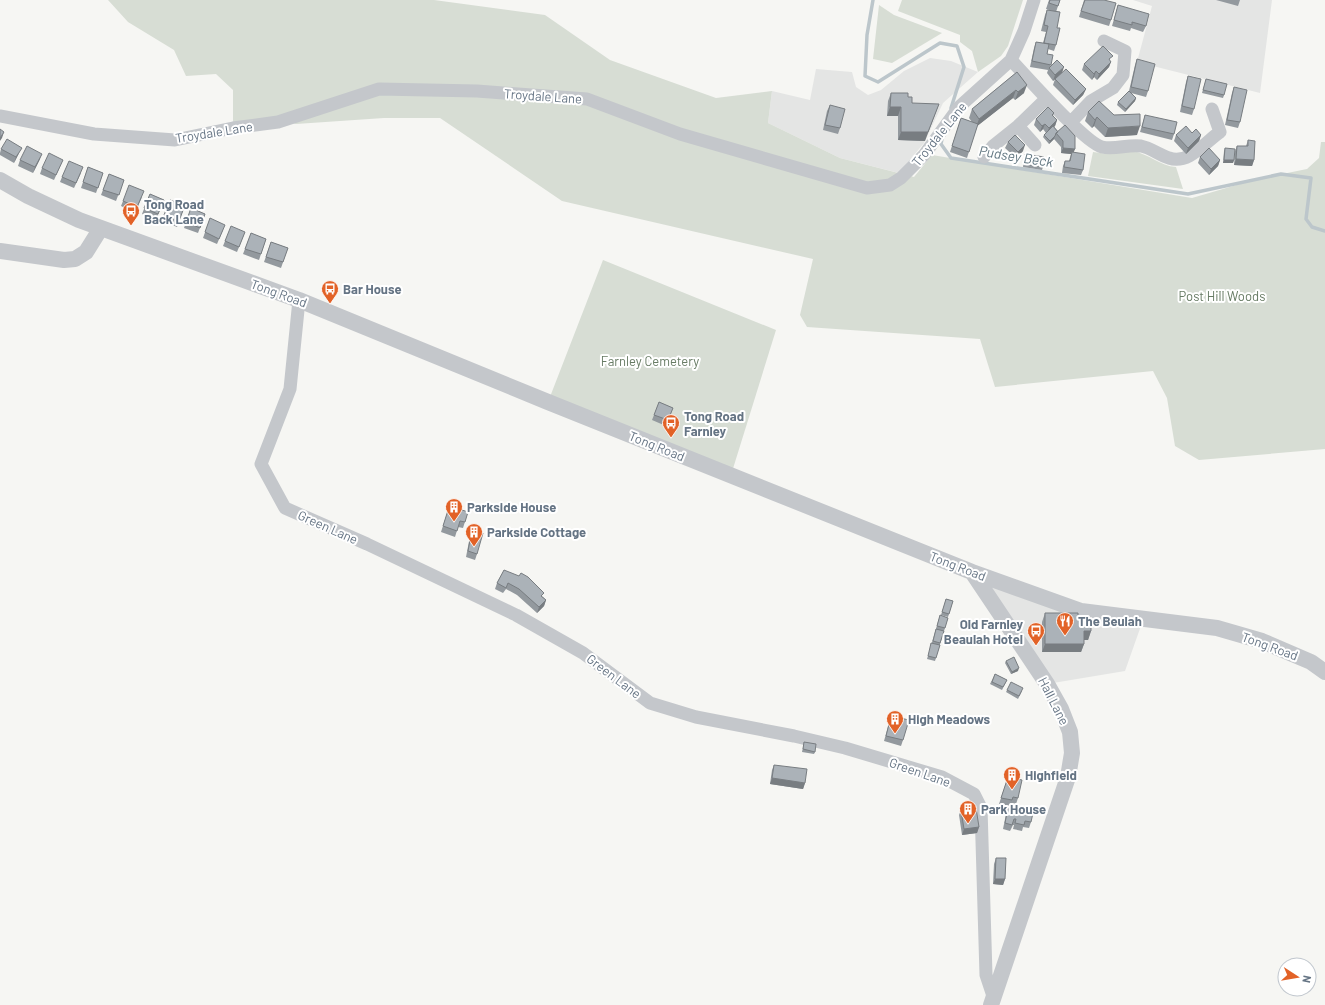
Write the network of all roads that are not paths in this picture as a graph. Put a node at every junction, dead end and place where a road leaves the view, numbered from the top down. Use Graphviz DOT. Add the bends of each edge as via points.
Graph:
graph roads {
  1 [pos="1034,0"];
  2 [pos="1104,41"];
  3 [pos="1011,60"];
  4 [pos="1046,98"];
  5 [pos="1212,109"];
  6 [pos="0,116"];
  7 [pos="1071,122"];
  8 [pos="1018,126"];
  9 [pos="1035,145"];
  10 [pos="984,157"];
  11 [pos="0,180"];
  12 [pos="100,228"];
  13 [pos="0,251"];
  14 [pos="299,300"];
  15 [pos="972,572"];
  16 [pos="1325,672"];
  17 [pos="992,1002"];
  1 -- 3 [label="street, Troydale Lane" via="1022,38"];
  2 -- 7 [label="street" via="1125,51 1123,75 1113,88 1091,101"];
  3 -- 4 [label="street"];
  3 -- 6 [label="street, Troydale Lane" via="959,107 917,163 901,178 890,185 867,188 680,134 587,100 477,91 379,89 278,122 176,140 94,134"];
  4 -- 7 [label="street"];
  4 -- 8 [label="street"];
  5 -- 7 [label="street" via="1226,134 1192,156 1176,161 1148,148 1132,145 1101,147"];
  8 -- 9 [label="street"];
  8 -- 10 [label="street" via="993,146"];
  11 -- 12 [label="street, Tong Road" via="28,196"];
  12 -- 13 [label="street" via="86,252 75,259 64,260"];
  12 -- 14 [label="street, Tong Road"];
  14 -- 15 [label="street, Tong Road"];
  14 -- 17 [label="street, Green Lane" via="290,389 261,464 285,508 516,615 583,653 650,703 696,717 845,748 942,777 974,794 982,808 986,975"];
  15 -- 16 [label="street, Tong Road" via="1081,611 1217,628 1262,641 1311,662"];
  15 -- 17 [label="street, Hall Lane" via="1061,709 1070,732 1072,753 1068,777"];
}
